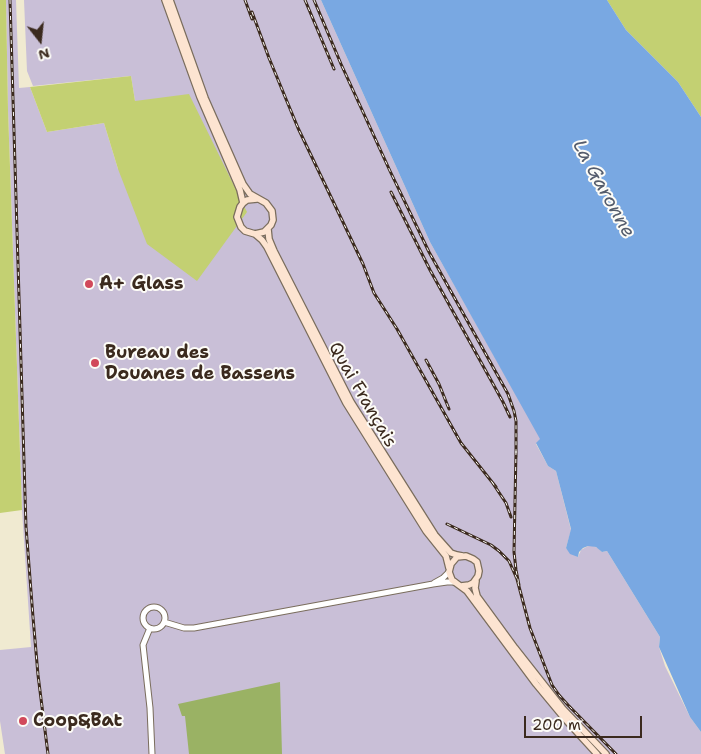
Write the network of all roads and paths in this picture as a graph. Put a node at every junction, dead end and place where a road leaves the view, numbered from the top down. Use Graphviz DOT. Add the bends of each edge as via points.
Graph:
graph roads {
  1 [pos="165,0"];
  2 [pos="170,0"];
  3 [pos="257,199"];
  4 [pos="243,203"];
  5 [pos="268,229"];
  6 [pos="255,234"];
  7 [pos="462,556"];
  8 [pos="449,570"];
  9 [pos="476,580"];
  10 [pos="433,584"];
  11 [pos="458,584"];
  12 [pos="164,622"];
  13 [pos="150,628"];
  14 [pos="152,754"];
  15 [pos="597,754"];
  16 [pos="606,754"];
  1 -- 4 [label="main road"];
  2 -- 3 [label="main road" via="212,114 245,188"];
  3 -- 4 [label="main road"];
  3 -- 5 [label="main road" via="266,202 272,211"];
  4 -- 6 [label="main road" via="238,212 238,222 245,231"];
  5 -- 6 [label="main road"];
  5 -- 7 [label="main road, Quai Français" via="274,251 351,402 435,535 451,553"];
  6 -- 8 [label="main road, Quai Français" via="267,248 346,403 426,531 446,556"];
  7 -- 8 [label="main road" via="454,560"];
  7 -- 9 [label="main road" via="477,562"];
  8 -- 10 [label="street"];
  8 -- 11 [label="main road" via="452,580"];
  9 -- 11 [label="main road" via="469,585"];
  9 -- 16 [label="main road" via="477,596 514,648 563,709"];
  10 -- 11 [label="street"];
  10 -- 12 [label="street" via="203,627 184,628"];
  11 -- 15 [label="main road" via="468,592 564,719"];
  12 -- 13 [label="street" via="160,627"];
  12 -- 13 [label="street" via="161,610 148,608 143,616 144,623"];
  13 -- 14 [label="street" via="143,645"];
}
